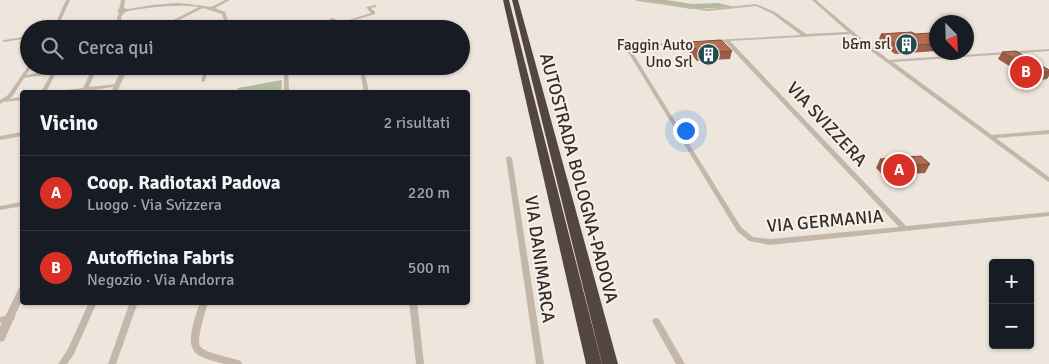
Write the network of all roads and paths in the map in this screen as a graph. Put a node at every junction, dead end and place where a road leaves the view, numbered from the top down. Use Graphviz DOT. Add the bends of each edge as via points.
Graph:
graph roads {
  1 [pos="68,0"];
  2 [pos="123,0"];
  3 [pos="228,0"];
  4 [pos="506,0"];
  5 [pos="515,0"];
  6 [pos="637,0"];
  7 [pos="814,0"];
  8 [pos="174,2"];
  9 [pos="375,6"];
  10 [pos="202,7"];
  11 [pos="210,9"];
  12 [pos="124,10"];
  13 [pos="331,19"];
  14 [pos="59,20"];
  15 [pos="120,20"];
  16 [pos="176,20"];
  17 [pos="226,20"];
  18 [pos="334,20"];
  19 [pos="352,20"];
  20 [pos="851,33"];
  21 [pos="804,35"];
  22 [pos="20,38"];
  23 [pos="4,40"];
  24 [pos="727,41"];
  25 [pos="1049,50"];
  26 [pos="888,61"];
  27 [pos="38,75"];
  28 [pos="53,75"];
  29 [pos="92,75"];
  30 [pos="122,75"];
  31 [pos="205,75"];
  32 [pos="286,75"];
  33 [pos="363,75"];
  34 [pos="23,77"];
  35 [pos="203,81"];
  36 [pos="118,85"];
  37 [pos="45,90"];
  38 [pos="85,90"];
  39 [pos="90,90"];
  40 [pos="115,90"];
  41 [pos="287,90"];
  42 [pos="367,90"];
  43 [pos="20,99"];
  44 [pos="1,102"];
  45 [pos="1049,132"];
  46 [pos="20,134"];
  47 [pos="991,137"];
  48 [pos="0,138"];
  49 [pos="509,158"];
  50 [pos="1049,180"];
  51 [pos="20,204"];
  52 [pos="0,208"];
  53 [pos="1049,214"];
  54 [pos="905,229"];
  55 [pos="20,295"];
  56 [pos="92,305"];
  57 [pos="133,305"];
  58 [pos="203,305"];
  59 [pos="413,305"];
  60 [pos="11,318"];
  61 [pos="0,320"];
  62 [pos="656,321"];
  63 [pos="0,338"];
  64 [pos="62,364"];
  65 [pos="112,364"];
  66 [pos="238,364"];
  67 [pos="420,364"];
  68 [pos="540,364"];
  69 [pos="594,364"];
  70 [pos="610,364"];
  71 [pos="681,364"];
  1 -- 14 [label="street"];
  2 -- 12 [label="street" via="121,8"];
  3 -- 11 [label="street"];
  4 -- 69 [label="highway, AUTOSTRADA BOLOGNA-PADOVA"];
  5 -- 70 [label="highway, AUTOSTRADA BOLOGNA-PADOVA"];
  6 -- 21 [label="street" via="708,10 756,5 774,13"];
  7 -- 20 [label="street"];
  8 -- 10 [label="street"];
  8 -- 12 [label="street"];
  9 -- 19 [label="street" via="368,7 374,13"];
  10 -- 11 [label="street"];
  10 -- 16 [label="street"];
  11 -- 17 [label="street" via="224,13"];
  12 -- 15 [label="street"];
  13 -- 18 [label="street"];
  20 -- 21 [label="street, VIA GERMANIA"];
  20 -- 26 [label="street"];
  21 -- 24 [label="street, VIA GERMANIA"];
  22 -- 23 [label="street"];
  24 -- 54 [label="street, VIA SVIZZERA"];
  24 -- 54 [label="street, VIA GERMANIA" via="643,45 630,50 742,233 758,241 770,242"];
  25 -- 26 [label="street"];
  26 -- 47 [label="street"];
  27 -- 34 [label="street"];
  28 -- 37 [label="street"];
  29 -- 38 [label="street"];
  30 -- 36 [label="street"];
  31 -- 35 [label="street"];
  32 -- 41 [label="street"];
  33 -- 42 [label="street"];
  34 -- 44 [label="street" via="10,96"];
  36 -- 39 [label="street"];
  36 -- 40 [label="street"];
  43 -- 44 [label="street"];
  45 -- 47 [label="street"];
  46 -- 48 [label="street"];
  47 -- 50 [label="street"];
  49 -- 68 [label="street, VIA DANIMARCA"];
  51 -- 52 [label="street"];
  53 -- 54 [label="street, VIA GERMANIA"];
  55 -- 60 [label="street"];
  56 -- 64 [label="street"];
  57 -- 65 [label="street"];
  58 -- 66 [label="street" via="193,343 196,350"];
  59 -- 67 [label="street"];
  60 -- 61 [label="street"];
  60 -- 63 [label="street"];
  62 -- 71 [label="street"];
}
